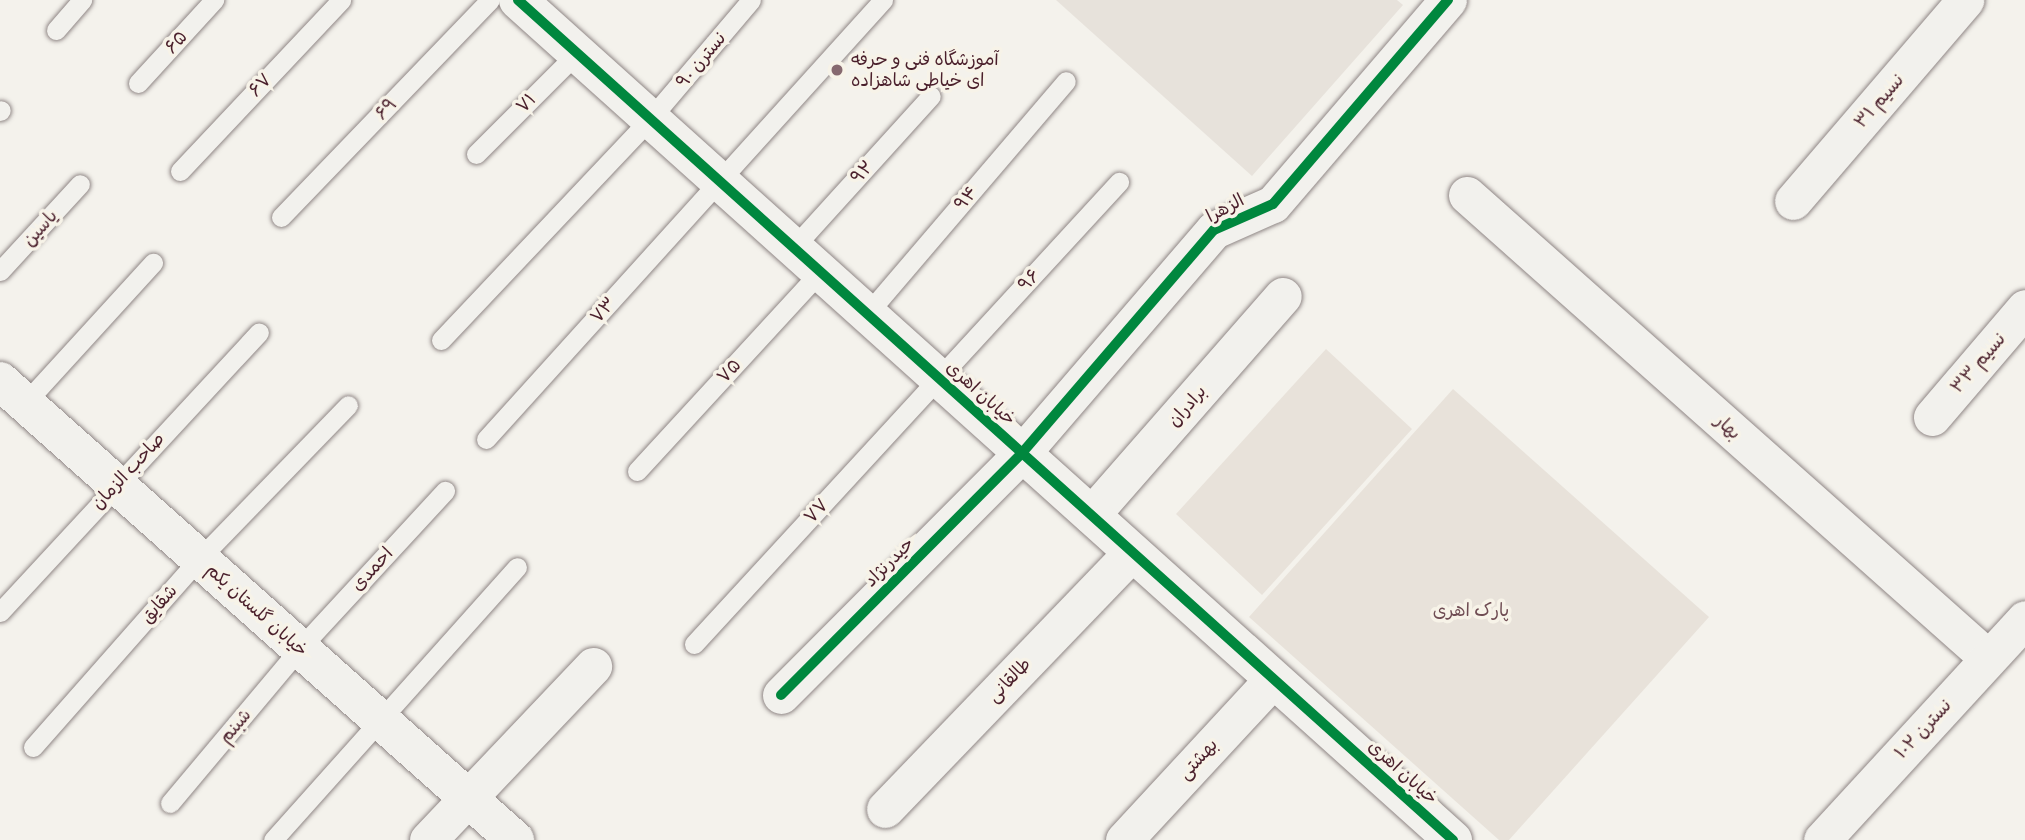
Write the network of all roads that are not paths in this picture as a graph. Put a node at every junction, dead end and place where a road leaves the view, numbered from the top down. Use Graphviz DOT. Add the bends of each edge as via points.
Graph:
graph roads {
  1 [pos="82,0"];
  2 [pos="214,0"];
  3 [pos="341,0"];
  4 [pos="751,0"];
  5 [pos="883,0"];
  6 [pos="1448,0"];
  7 [pos="1965,0"];
  8 [pos="515,1"];
  9 [pos="56,30"];
  10 [pos="577,53"];
  11 [pos="1066,81"];
  12 [pos="138,83"];
  13 [pos="931,96"];
  14 [pos="650,119"];
  15 [pos="476,154"];
  16 [pos="180,170"];
  17 [pos="720,181"];
  18 [pos="1119,182"];
  19 [pos="80,184"];
  20 [pos="1467,195"];
  21 [pos="1793,201"];
  22 [pos="281,218"];
  23 [pos="806,260"];
  24 [pos="153,263"];
  25 [pos="0,271"];
  26 [pos="1283,296"];
  27 [pos="2025,308"];
  28 [pos="867,314"];
  29 [pos="260,332"];
  30 [pos="441,340"];
  31 [pos="939,378"];
  32 [pos="13,392"];
  33 [pos="348,405"];
  34 [pos="1932,417"];
  35 [pos="486,439"];
  36 [pos="1022,453"];
  37 [pos="637,471"];
  38 [pos="116,484"];
  39 [pos="445,491"];
  40 [pos="1091,515"];
  41 [pos="1132,552"];
  42 [pos="199,559"];
  43 [pos="517,567"];
  44 [pos="0,612"];
  45 [pos="2025,618"];
  46 [pos="694,644"];
  47 [pos="300,648"];
  48 [pos="1988,658"];
  49 [pos="593,667"];
  50 [pos="1273,679"];
  51 [pos="781,695"];
  52 [pos="382,721"];
  53 [pos="33,747"];
  54 [pos="467,797"];
  55 [pos="170,803"];
  56 [pos="886,809"];
  57 [pos="273,840"];
  58 [pos="428,840"];
  59 [pos="515,840"];
  60 [pos="1124,840"];
  61 [pos="1453,840"];
  62 [pos="1822,840"];
  1 -- 9 [label="lane"];
  2 -- 12 [label="lane, ۶۵"];
  3 -- 16 [label="lane, ۶۷"];
  4 -- 14 [label="lane, نسترن ۹۰"];
  5 -- 17 [label="lane, ۷۳"];
  6 -- 36 [label="street, الزهرا" via="1273,204 1214,230"];
  7 -- 21 [label="street, نسیم ۳۱"];
  8 -- 10 [label="street, خیابان اهری"];
  8 -- 22 [label="lane, ۶۹"];
  10 -- 14 [label="street, خیابان اهری"];
  10 -- 15 [label="lane, ۷۱"];
  11 -- 28 [label="lane, ۹۴"];
  13 -- 23 [label="lane, ۹۲"];
  14 -- 17 [label="street, خیابان اهری"];
  14 -- 30 [label="lane, نسترن ۹۰"];
  17 -- 23 [label="street, خیابان اهری"];
  17 -- 35 [label="lane, ۷۳"];
  18 -- 31 [label="lane, ۹۶"];
  19 -- 25 [label="lane, یاسین"];
  20 -- 48 [label="street, بهار"];
  23 -- 28 [label="street, خیابان اهری"];
  23 -- 37 [label="lane, ۷۵"];
  24 -- 32 [label="lane"];
  26 -- 40 [label="street, برادران"];
  27 -- 34 [label="street, نسیم ۳۳"];
  28 -- 31 [label="street, خیابان اهری"];
  29 -- 38 [label="lane, صاحب الزمان"];
  31 -- 36 [label="street, خیابان اهری"];
  31 -- 46 [label="lane, ۷۷"];
  32 -- 38 [label="street, خیابان گلستان یکم"];
  33 -- 42 [label="lane, شقایق"];
  36 -- 40 [label="street, خیابان اهری"];
  36 -- 51 [label="street, حیدرنژاد"];
  38 -- 42 [label="street, خیابان گلستان یکم"];
  38 -- 44 [label="lane, صاحب الزمان"];
  39 -- 47 [label="lane, احمدی"];
  40 -- 41 [label="street, خیابان اهری"];
  41 -- 50 [label="street, خیابان اهری"];
  41 -- 56 [label="street, طالقانی"];
  42 -- 47 [label="street, خیابان گلستان یکم"];
  42 -- 53 [label="lane, شقایق"];
  43 -- 52 [label="lane"];
  45 -- 48 [label="street, نسترن ۱۰۲"];
  47 -- 52 [label="street, خیابان گلستان یکم"];
  47 -- 55 [label="lane, شبنم"];
  48 -- 62 [label="street, نسترن ۱۰۲"];
  49 -- 54 [label="street"];
  50 -- 60 [label="street, بهشتی"];
  50 -- 61 [label="street, خیابان اهری"];
  52 -- 54 [label="street, خیابان گلستان یکم"];
  52 -- 57 [label="lane"];
  54 -- 58 [label="street"];
  54 -- 59 [label="street, خیابان گلستان یکم"];
}
